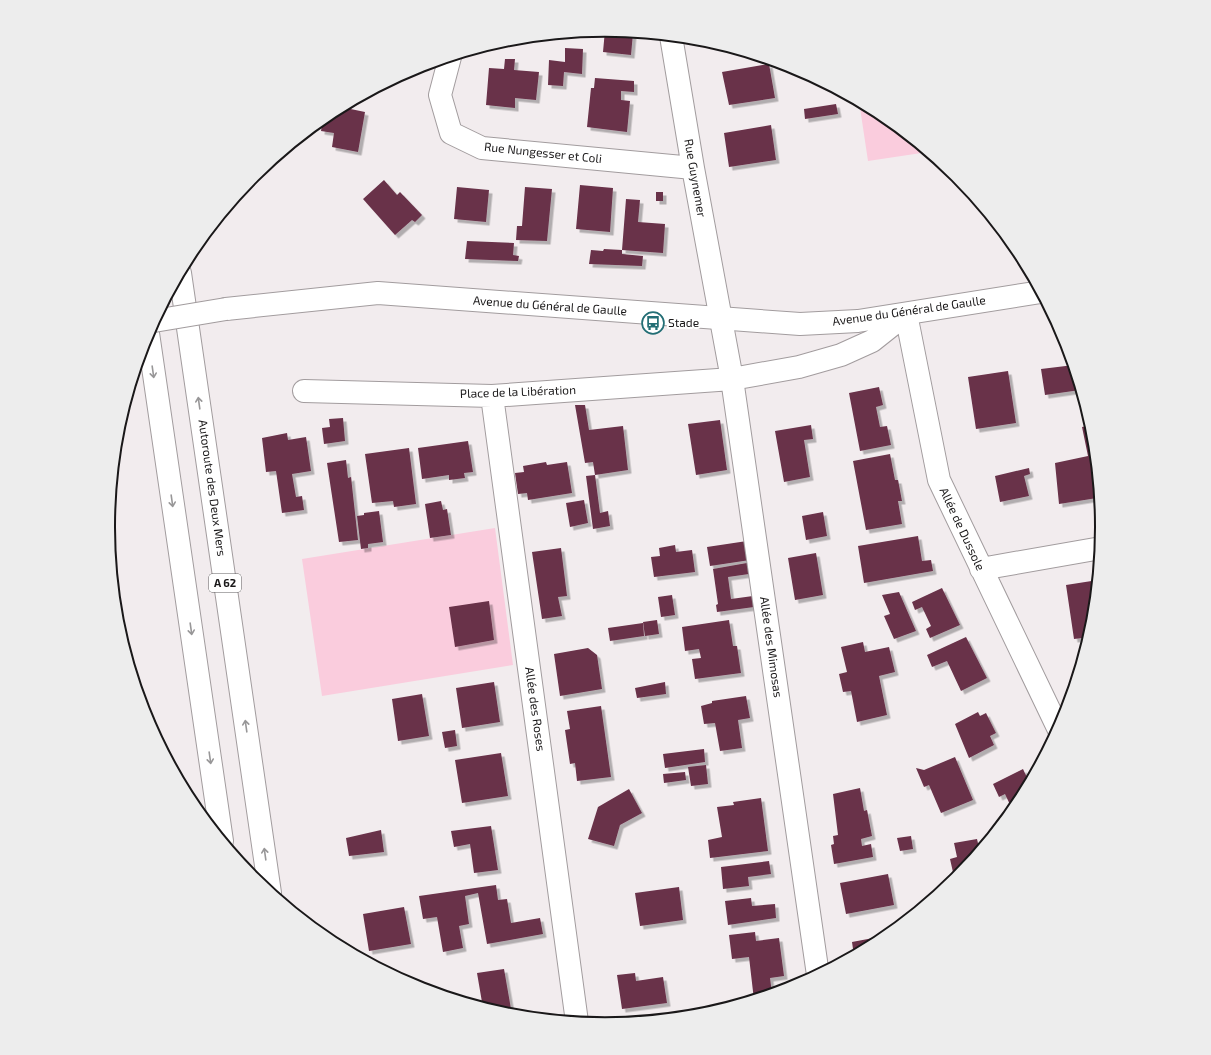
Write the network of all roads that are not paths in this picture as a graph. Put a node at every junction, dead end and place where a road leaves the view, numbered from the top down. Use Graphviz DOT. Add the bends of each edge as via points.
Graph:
graph roads {
  1 [pos="672,41"];
  2 [pos="448,63"];
  3 [pos="693,168"];
  4 [pos="181,282"];
  5 [pos="1036,293"];
  6 [pos="906,314"];
  7 [pos="162,320"];
  8 [pos="721,320"];
  9 [pos="150,346"];
  10 [pos="732,379"];
  11 [pos="304,391"];
  12 [pos="492,396"];
  13 [pos="1095,549"];
  14 [pos="981,569"];
  15 [pos="1055,723"];
  16 [pos="221,831"];
  17 [pos="269,883"];
  18 [pos="817,969"];
  19 [pos="576,1017"];
  1 -- 3 [label="main road, Rue Guynemer"];
  2 -- 3 [label="main road, Rue Nungesser et Coli" via="440,95 451,133 482,148"];
  3 -- 8 [label="main road, Rue Guynemer"];
  17 -- 4 [label="main road, Autoroute des Deux Mers / A 62, one-way"];
  5 -- 6 [label="main road, Avenue du Général de Gaulle"];
  6 -- 8 [label="main road, Avenue du Général de Gaulle" via="858,321 800,324"];
  6 -- 10 [label="main road, Place de la Libération" via="872,341 840,355 799,367"];
  6 -- 14 [label="main road, Allée de Dussole" via="939,480"];
  7 -- 8 [label="main road, Avenue du Général de Gaulle, bridge" via="226,309 378,293"];
  8 -- 10 [label="main road, Allée des Mimosas"];
  9 -- 16 [label="main road, one-way"];
  10 -- 12 [label="main road, Place de la Libération"];
  10 -- 18 [label="main road, Allée des Mimosas"];
  11 -- 12 [label="main road, Place de la Libération"];
  12 -- 19 [label="main road, Allée des Roses"];
  13 -- 14 [label="main road"];
  14 -- 15 [label="main road, Allée de Dussole"];
}
